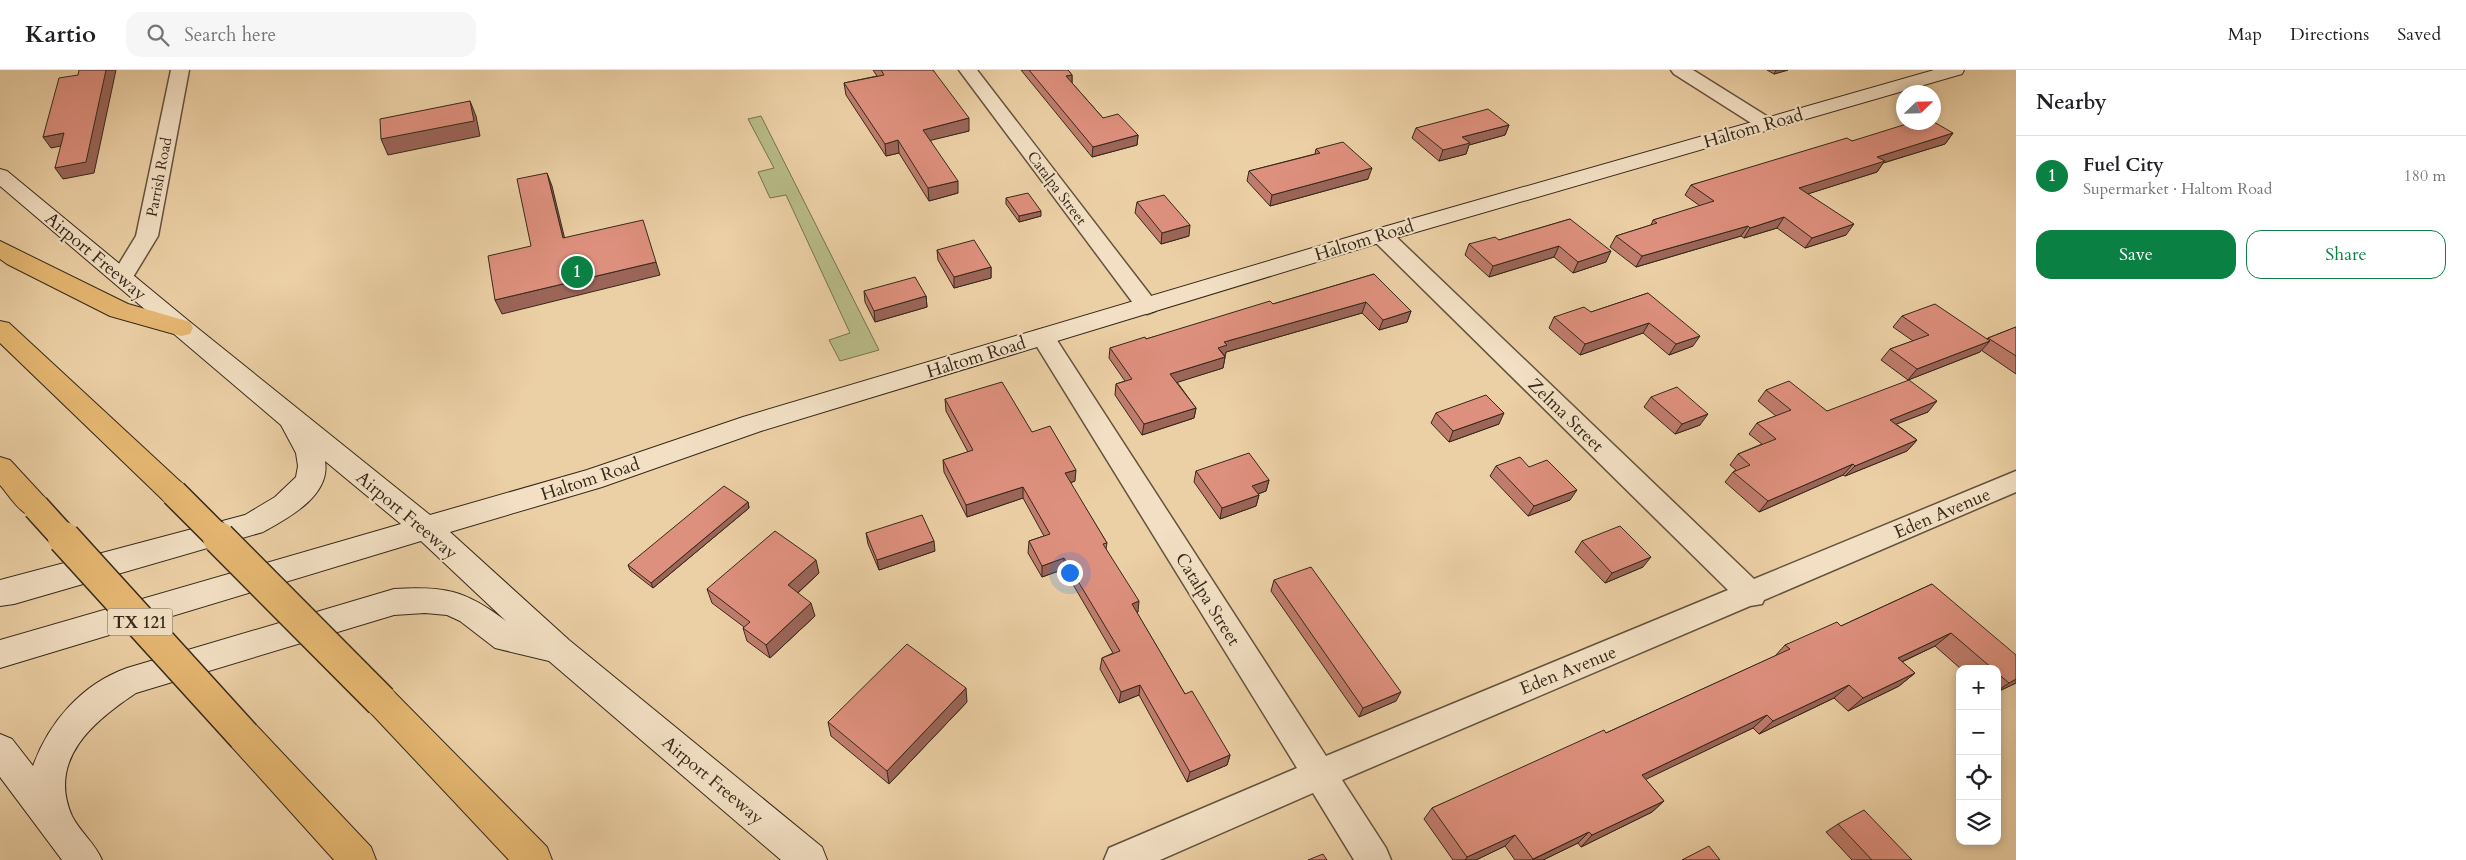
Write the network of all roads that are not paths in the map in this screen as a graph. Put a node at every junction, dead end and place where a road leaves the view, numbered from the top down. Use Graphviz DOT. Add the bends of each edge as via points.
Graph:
graph roads {
  1 [pos="180,70"];
  2 [pos="968,70"];
  3 [pos="1680,70"];
  4 [pos="1955,70"];
  5 [pos="1766,124"];
  6 [pos="0,175"];
  7 [pos="1381,235"];
  8 [pos="0,248"];
  9 [pos="122,277"];
  10 [pos="1147,306"];
  11 [pos="181,328"];
  12 [pos="0,329"];
  13 [pos="1042,337"];
  14 [pos="288,417"];
  15 [pos="0,467"];
  16 [pos="2016,481"];
  17 [pos="427,529"];
  18 [pos="0,593"];
  19 [pos="1752,595"];
  20 [pos="558,650"];
  21 [pos="0,654"];
  22 [pos="0,750"];
  23 [pos="1318,773"];
  24 [pos="56,821"];
  25 [pos="84,860"];
  26 [pos="358,860"];
  27 [pos="534,860"];
  28 [pos="808,860"];
  29 [pos="1121,860"];
  30 [pos="1374,860"];
  1 -- 9 [label="street, Parrish Road" via="148,236"];
  2 -- 10 [label="street, Catalpa Street"];
  3 -- 5 [label="street"];
  4 -- 5 [label="main road, Haltom Road"];
  5 -- 7 [label="main road, Haltom Road"];
  6 -- 9 [label="main road, Airport Freeway"];
  7 -- 10 [label="main road, Haltom Road"];
  7 -- 19 [label="street, Zelma Street"];
  8 -- 11 [label="highway" via="15,259 119,310"];
  9 -- 11 [label="main road, Airport Freeway"];
  10 -- 13 [label="main road, Haltom Road"];
  11 -- 14 [label="main road, Airport Freeway"];
  12 -- 27 [label="highway, bridge" via="174,493"];
  13 -- 17 [label="main road, Haltom Road" via="752,424 592,479"];
  13 -- 23 [label="street, Catalpa Street"];
  14 -- 17 [label="main road, Airport Freeway"];
  14 -- 18 [label="main road" via="311,454 311,466 310,478 303,490 288,504 253,524"];
  15 -- 26 [label="highway, TX 121, bridge"];
  16 -- 19 [label="street, Eden Avenue"];
  17 -- 20 [label="main road, Airport Freeway"];
  17 -- 21 [label="main road, Haltom Road"];
  19 -- 23 [label="street, Eden Avenue"];
  20 -- 24 [label="main road" via="506,639 471,612 451,603 425,600 394,602 128,682 99,700 60,742 48,786"];
  20 -- 28 [label="main road, Airport Freeway"];
  22 -- 24 [label="main road"];
  23 -- 29 [label="street, Eden Avenue"];
  23 -- 30 [label="street, Catalpa Street"];
  24 -- 25 [label="main road"];
}
